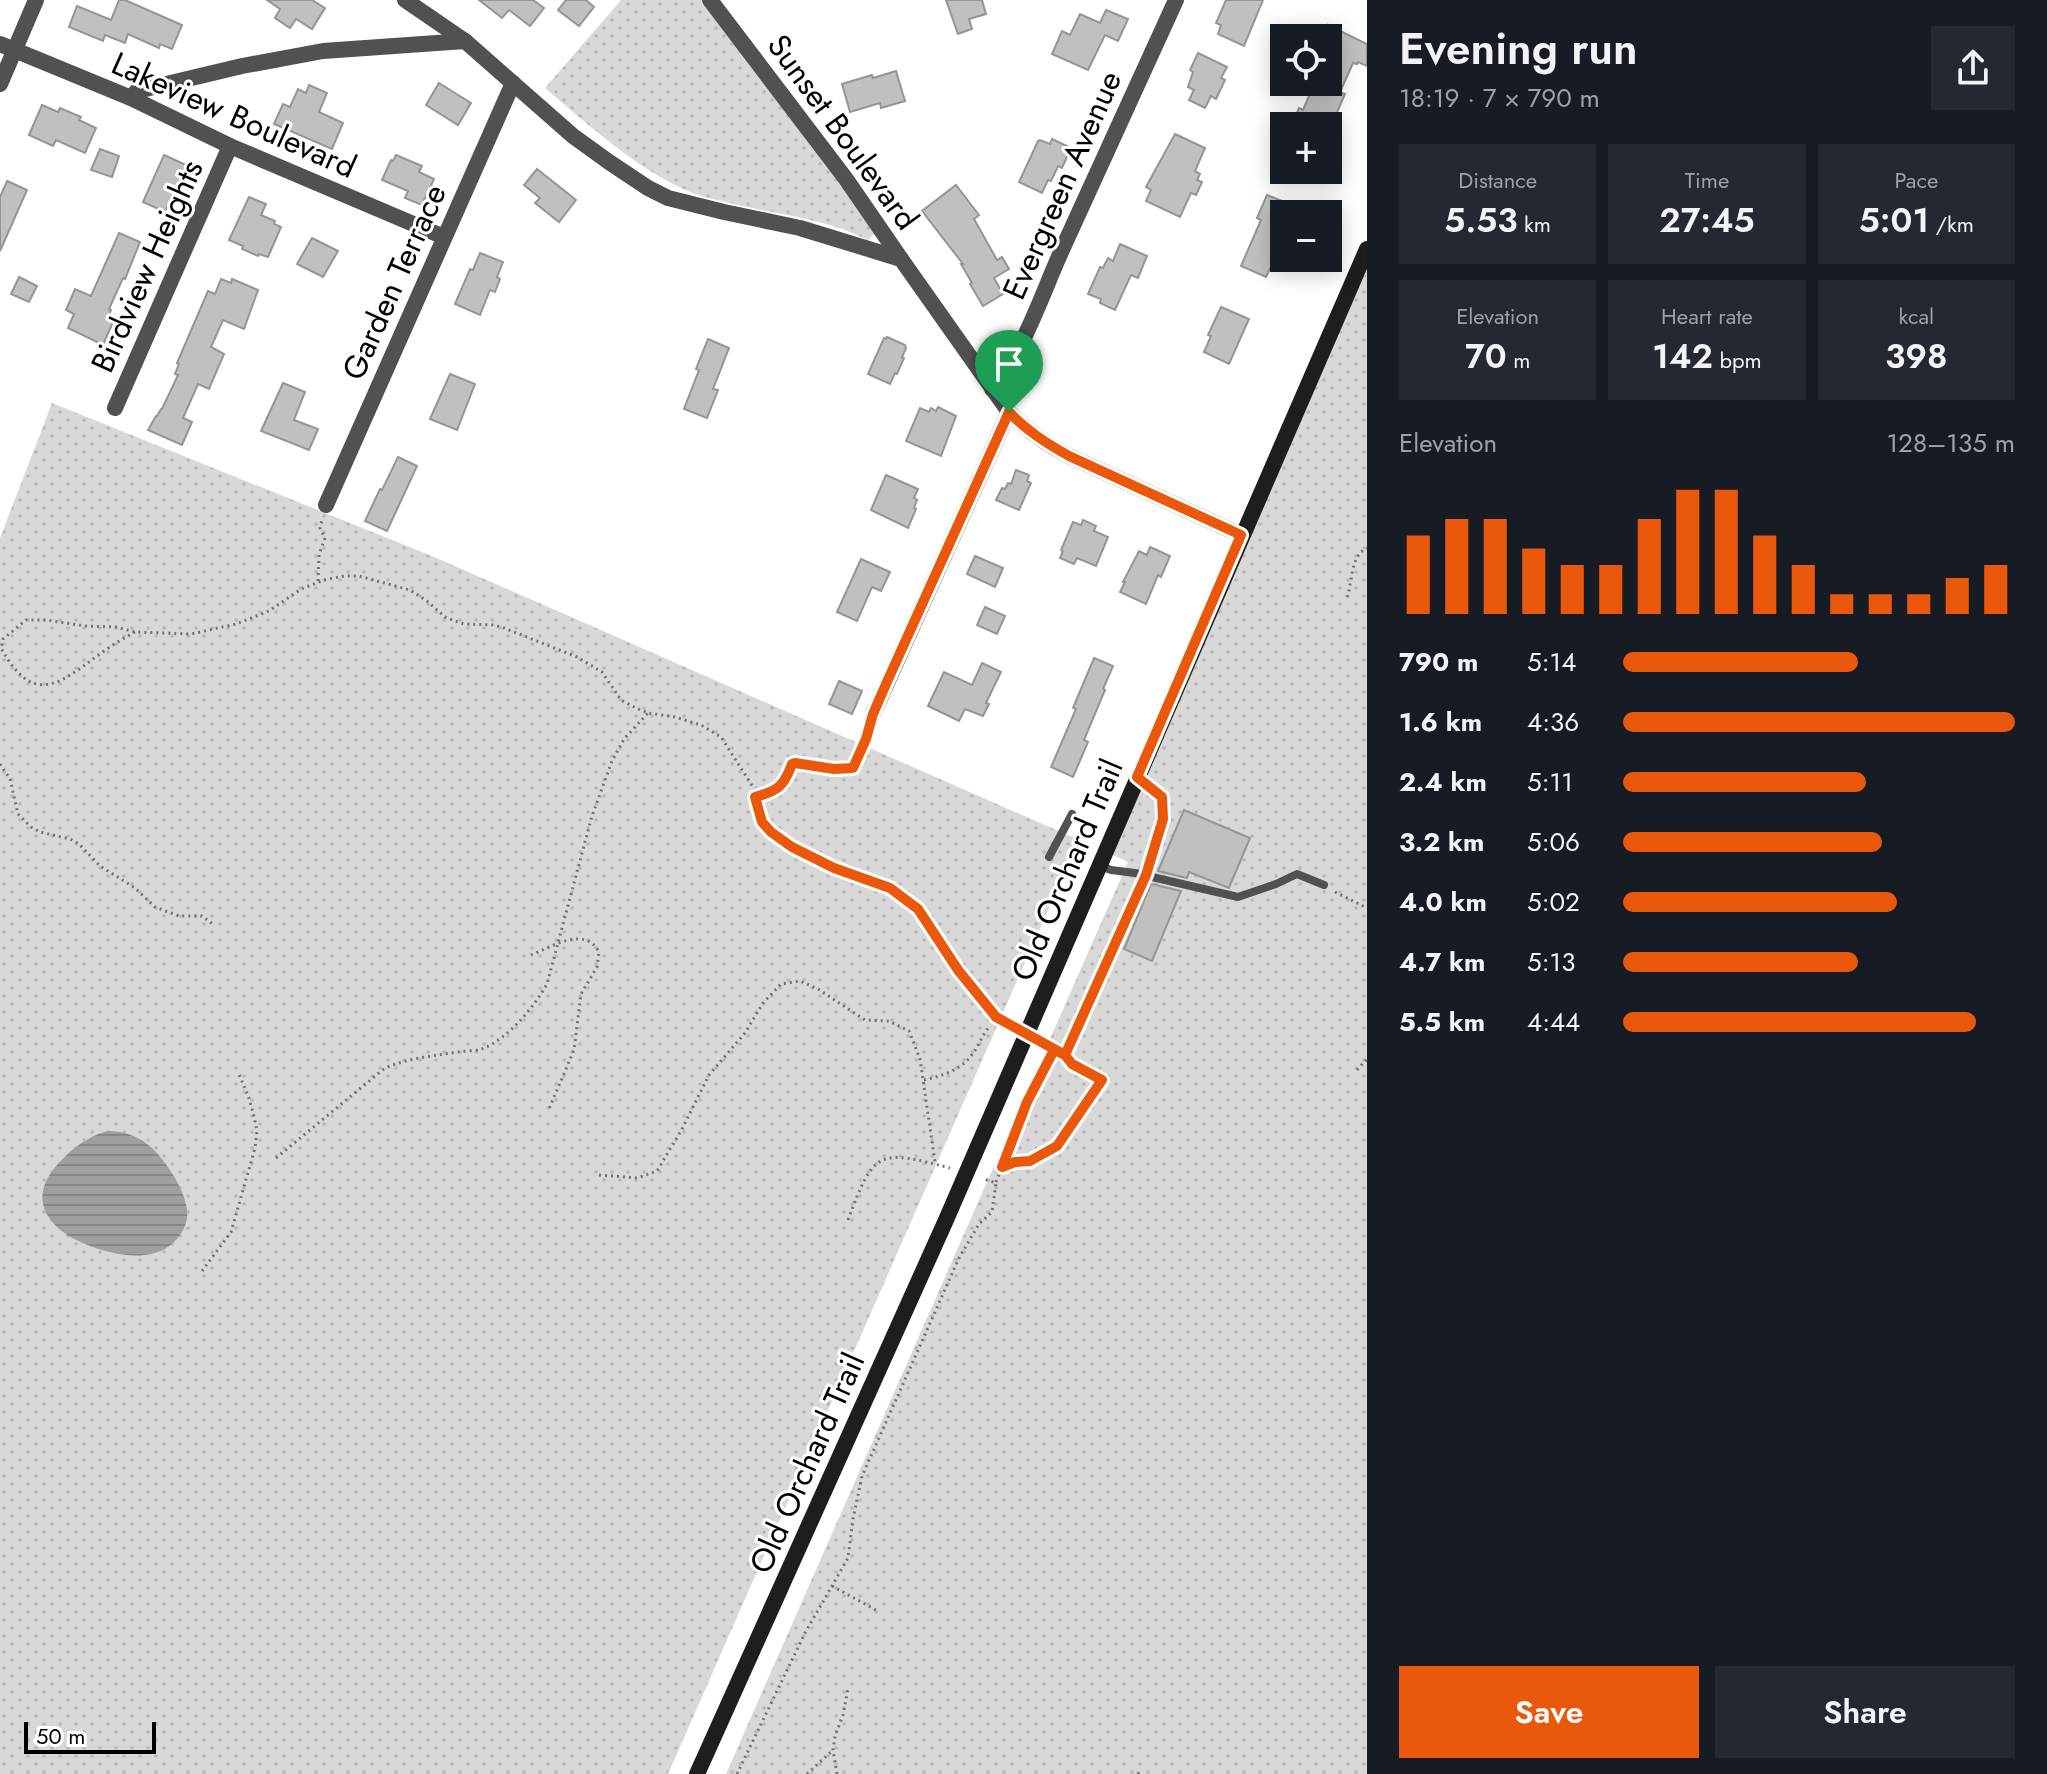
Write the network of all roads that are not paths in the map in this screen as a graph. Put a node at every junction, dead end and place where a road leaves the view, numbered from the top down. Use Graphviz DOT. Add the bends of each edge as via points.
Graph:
graph roads {
  1 [pos="36,0"];
  2 [pos="405,0"];
  3 [pos="710,0"];
  4 [pos="1176,0"];
  5 [pos="465,41"];
  6 [pos="7,47"];
  7 [pos="513,83"];
  8 [pos="0,84"];
  9 [pos="131,98"];
  10 [pos="230,146"];
  11 [pos="444,237"];
  12 [pos="1367,249"];
  13 [pos="901,259"];
  14 [pos="992,389"];
  15 [pos="115,408"];
  16 [pos="1009,412"];
  17 [pos="326,505"];
  18 [pos="1241,535"];
  19 [pos="873,714"];
  20 [pos="1137,777"];
  21 [pos="1072,814"];
  22 [pos="1049,857"];
  23 [pos="1099,866"];
  24 [pos="1146,875"];
  25 [pos="1324,885"];
  26 [pos="918,909"];
  27 [pos="1026,1035"];
  28 [pos="1065,1055"];
  29 [pos="1102,1080"];
  30 [pos="697,1774"];
  1 -- 6 [label="street"];
  2 -- 5 [label="street"];
  3 -- 13 [label="street, Sunset Boulevard"];
  4 -- 14 [label="street, Evergreen Avenue" via="1021,347"];
  5 -- 7 [label="street"];
  5 -- 9 [label="street" via="323,51 137,91"];
  6 -- 8 [label="street"];
  6 -- 9 [label="street, Lakeview Boulevard"];
  7 -- 11 [label="street, Garden Terrace"];
  7 -- 13 [label="street" via="573,136 668,198 800,228"];
  9 -- 10 [label="street, Lakeview Boulevard"];
  10 -- 11 [label="street, Lakeview Boulevard"];
  10 -- 15 [label="street, Birdview Heights"];
  11 -- 17 [label="street, Garden Terrace"];
  12 -- 18 [label="street, Old Orchard Trail"];
  13 -- 14 [label="street, Sunset Boulevard"];
  14 -- 16 [label="street, Sunset Boulevard"];
  16 -- 18 [label="street, Sunset Boulevard" via="1033,435 1069,456"];
  16 -- 19 [label="street"];
  18 -- 20 [label="street, Old Orchard Trail"];
  20 -- 23 [label="street, Old Orchard Trail"];
  20 -- 24 [label="lane" via="1162,797 1163,819"];
  21 -- 22 [label="lane"];
  23 -- 24 [label="lane"];
  23 -- 27 [label="street, Old Orchard Trail"];
  24 -- 25 [label="lane" via="1238,897 1297,874"];
  24 -- 28 [label="lane"];
  26 -- 27 [label="lane" via="996,1017"];
  27 -- 28 [label="lane"];
  27 -- 30 [label="street, Old Orchard Trail"];
  28 -- 29 [label="lane"];
}
